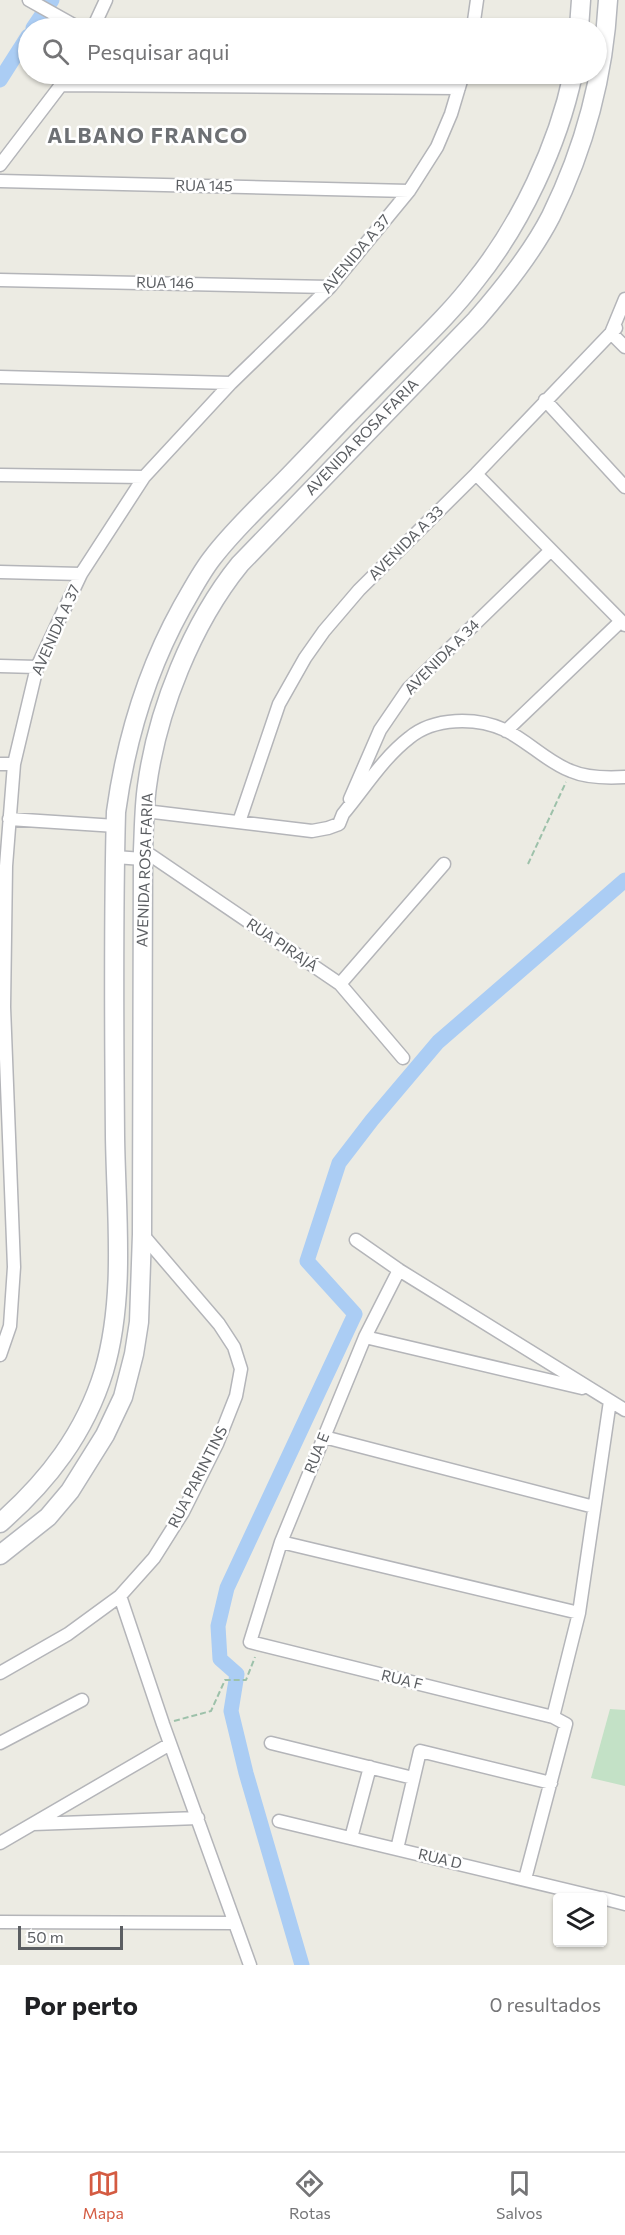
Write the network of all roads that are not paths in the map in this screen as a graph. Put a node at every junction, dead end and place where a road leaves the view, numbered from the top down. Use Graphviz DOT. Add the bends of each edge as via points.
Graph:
graph roads {
  1 [pos="106,0"];
  2 [pos="477,0"];
  3 [pos="581,0"];
  4 [pos="609,0"];
  5 [pos="33,2"];
  6 [pos="62,18"];
  7 [pos="98,18"];
  8 [pos="474,18"];
  9 [pos="580,18"];
  10 [pos="606,18"];
  11 [pos="460,84"];
  12 [pos="570,84"];
  13 [pos="596,84"];
  14 [pos="61,86"];
  15 [pos="459,88"];
  16 [pos="0,165"];
  17 [pos="0,181"];
  18 [pos="409,191"];
  19 [pos="0,280"];
  20 [pos="330,287"];
  21 [pos="625,299"];
  22 [pos="625,319"];
  23 [pos="611,333"];
  24 [pos="625,347"];
  25 [pos="0,377"];
  26 [pos="231,383"];
  27 [pos="545,400"];
  28 [pos="476,474"];
  29 [pos="0,475"];
  30 [pos="144,477"];
  31 [pos="625,487"];
  32 [pos="550,551"];
  33 [pos="0,572"];
  34 [pos="81,574"];
  35 [pos="623,623"];
  36 [pos="0,666"];
  37 [pos="37,667"];
  38 [pos="506,730"];
  39 [pos="0,764"];
  40 [pos="14,764"];
  41 [pos="625,777"];
  42 [pos="145,811"];
  43 [pos="343,814"];
  44 [pos="9,819"];
  45 [pos="239,822"];
  46 [pos="116,826"];
  47 [pos="142,855"];
  48 [pos="115,857"];
  49 [pos="444,864"];
  50 [pos="3,866"];
  51 [pos="340,984"];
  52 [pos="2,1010"];
  53 [pos="404,1058"];
  54 [pos="115,1134"];
  55 [pos="141,1134"];
  56 [pos="10,1150"];
  57 [pos="0,1160"];
  58 [pos="142,1234"];
  59 [pos="356,1240"];
  60 [pos="399,1270"];
  61 [pos="365,1337"];
  62 [pos="0,1355"];
  63 [pos="592,1390"];
  64 [pos="610,1401"];
  65 [pos="625,1410"];
  66 [pos="324,1437"];
  67 [pos="594,1507"];
  68 [pos="0,1523"];
  69 [pos="281,1542"];
  70 [pos="0,1555"];
  71 [pos="120,1596"];
  72 [pos="579,1613"];
  73 [pos="255,1643"];
  74 [pos="0,1673"];
  75 [pos="82,1700"];
  76 [pos="553,1717"];
  77 [pos="0,1743"];
  78 [pos="271,1743"];
  79 [pos="170,1744"];
  80 [pos="369,1767"];
  81 [pos="413,1778"];
  82 [pos="551,1783"];
  83 [pos="198,1818"];
  84 [pos="279,1821"];
  85 [pos="32,1824"];
  86 [pos="351,1838"];
  87 [pos="0,1843"];
  88 [pos="397,1849"];
  89 [pos="525,1879"];
  90 [pos="581,1893"];
  91 [pos="607,1900"];
  92 [pos="625,1904"];
  93 [pos="0,1922"];
  94 [pos="234,1923"];
  95 [pos="250,1965"];
  1 -- 7 [label="street"];
  2 -- 8 [label="street"];
  3 -- 9 [label="street"];
  4 -- 10 [label="street, AVENIDA ROSA FARIA"];
  5 -- 6 [label="street"];
  11 -- 15 [label="street, AVENIDA A 37"];
  12 -- 46 [label="street, AVENIDA ROSA FARIA" via="535,183 477,280 213,557 194,586 154,663 138,706 122,772"];
  13 -- 42 [label="street, AVENIDA ROSA FARIA" via="582,139 550,217 499,294 227,580 211,604 182,663 165,710 153,752"];
  14 -- 15 [label="street"];
  14 -- 16 [label="street"];
  15 -- 18 [label="street, AVENIDA A 37" via="437,147"];
  17 -- 18 [label="street, RUA 145"];
  18 -- 20 [label="street, AVENIDA A 37"];
  19 -- 20 [label="street, RUA 146"];
  20 -- 26 [label="street, AVENIDA A 37"];
  21 -- 23 [label="street, AVENIDA A 33"];
  22 -- 23 [label="street"];
  23 -- 24 [label="street"];
  23 -- 27 [label="street, AVENIDA A 33"];
  25 -- 26 [label="street"];
  26 -- 30 [label="street, AVENIDA A 37"];
  27 -- 28 [label="street, AVENIDA A 33"];
  27 -- 31 [label="street"];
  28 -- 32 [label="street"];
  28 -- 45 [label="street, AVENIDA A 33" via="359,590 305,658 272,720"];
  29 -- 30 [label="street"];
  30 -- 34 [label="street, AVENIDA A 37"];
  32 -- 35 [label="street"];
  32 -- 43 [label="street, AVENIDA A 34" via="408,689 380,730"];
  33 -- 34 [label="street"];
  34 -- 37 [label="street, AVENIDA A 37"];
  35 -- 38 [label="street"];
  36 -- 37 [label="street"];
  37 -- 40 [label="street, AVENIDA A 37"];
  38 -- 41 [label="street" via="571,771"];
  38 -- 43 [label="street" via="483,723 448,722 411,735"];
  39 -- 40 [label="street"];
  40 -- 44 [label="street, AVENIDA A 37"];
  42 -- 45 [label="street"];
  42 -- 47 [label="street, AVENIDA ROSA FARIA"];
  43 -- 45 [label="street" via="339,824 312,831"];
  44 -- 46 [label="street"];
  44 -- 50 [label="street, AVENIDA A 37"];
  46 -- 48 [label="street, AVENIDA ROSA FARIA"];
  47 -- 48 [label="street"];
  47 -- 51 [label="street, RUA PIRAJÁ"];
  47 -- 55 [label="street, AVENIDA ROSA FARIA"];
  48 -- 54 [label="street, AVENIDA ROSA FARIA"];
  49 -- 51 [label="street"];
  50 -- 52 [label="street, AVENIDA A 37"];
  51 -- 53 [label="street, RUA PIRAJÁ"];
  52 -- 56 [label="street, AVENIDA A 37"];
  54 -- 55 [label="street"];
  54 -- 68 [label="street, AVENIDA ROSA FARIA" via="116,1311 104,1370 82,1426 63,1455 27,1499"];
  55 -- 58 [label="street, AVENIDA ROSA FARIA"];
  56 -- 57 [label="street"];
  56 -- 62 [label="street, AVENIDA A 37" via="14,1268 10,1326"];
  58 -- 70 [label="street, AVENIDA ROSA FARIA" via="139,1322 123,1397 70,1491 48,1517"];
  58 -- 71 [label="street, RUA PARINTINS" via="219,1324 234,1347 241,1369 236,1396 217,1444 183,1512 154,1558"];
  59 -- 60 [label="street"];
  60 -- 61 [label="street, RUA E"];
  60 -- 63 [label="street"];
  61 -- 63 [label="street"];
  61 -- 66 [label="street, RUA E"];
  63 -- 64 [label="street"];
  64 -- 65 [label="street"];
  64 -- 67 [label="street"];
  66 -- 67 [label="street"];
  66 -- 69 [label="street, RUA E"];
  67 -- 72 [label="street"];
  69 -- 72 [label="street"];
  69 -- 73 [label="street, RUA E"];
  71 -- 74 [label="street, RUA PARINTINS" via="68,1634"];
  71 -- 79 [label="street"];
  72 -- 76 [label="street"];
  73 -- 76 [label="street, RUA F"];
  75 -- 77 [label="street"];
  76 -- 82 [label="street" via="566,1724"];
  78 -- 80 [label="street"];
  79 -- 83 [label="street"];
  79 -- 85 [label="street"];
  80 -- 81 [label="street"];
  80 -- 86 [label="street"];
  81 -- 82 [label="street" via="420,1751"];
  81 -- 88 [label="street"];
  82 -- 89 [label="street"];
  83 -- 85 [label="street"];
  83 -- 94 [label="street"];
  84 -- 86 [label="street, RUA D"];
  85 -- 87 [label="street"];
  86 -- 88 [label="street, RUA D"];
  88 -- 89 [label="street, RUA D"];
  89 -- 90 [label="street, RUA D"];
  91 -- 92 [label="street, RUA D"];
  93 -- 94 [label="street"];
  94 -- 95 [label="street"];
}
